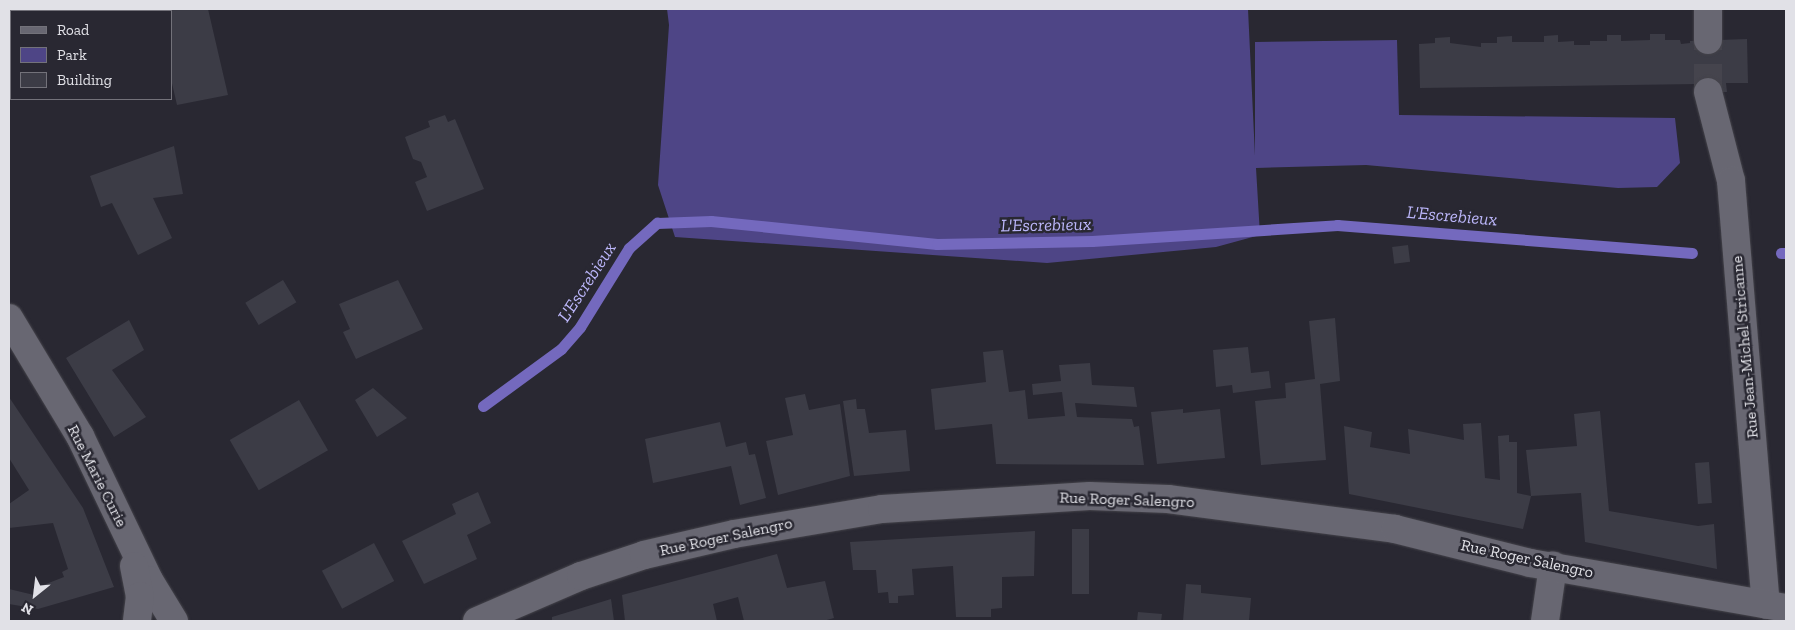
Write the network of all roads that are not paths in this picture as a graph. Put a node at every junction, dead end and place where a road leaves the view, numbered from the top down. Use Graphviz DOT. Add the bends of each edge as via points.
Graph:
graph roads {
  1 [pos="1708,9"];
  2 [pos="1708,40"];
  3 [pos="1708,92"];
  4 [pos="9,318"];
  5 [pos="9,349"];
  6 [pos="65,413"];
  7 [pos="129,540"];
  8 [pos="1552,566"];
  9 [pos="1776,606"];
  10 [pos="136,621"];
  11 [pos="174,621"];
  12 [pos="477,621"];
  13 [pos="1545,621"];
  1 -- 2 [label="street"];
  3 -- 9 [label="street, Rue Jean-Michel Stricanne" via="1731,181"];
  4 -- 6 [label="street, Rue Marie Curie"];
  5 -- 6 [label="street, Rue Marie Curie"];
  6 -- 7 [label="street, Rue Marie Curie" via="97,470"];
  7 -- 10 [label="street, Rue Marie Curie" via="139,590"];
  7 -- 11 [label="street, Rue Marie Curie" via="163,608"];
  8 -- 9 [label="street, Rue Roger Salengro"];
  8 -- 12 [label="street, Rue Roger Salengro" via="1395,529 1202,502 1090,496 1036,498 844,514 694,542 580,576"];
  8 -- 13 [label="street"];
}
